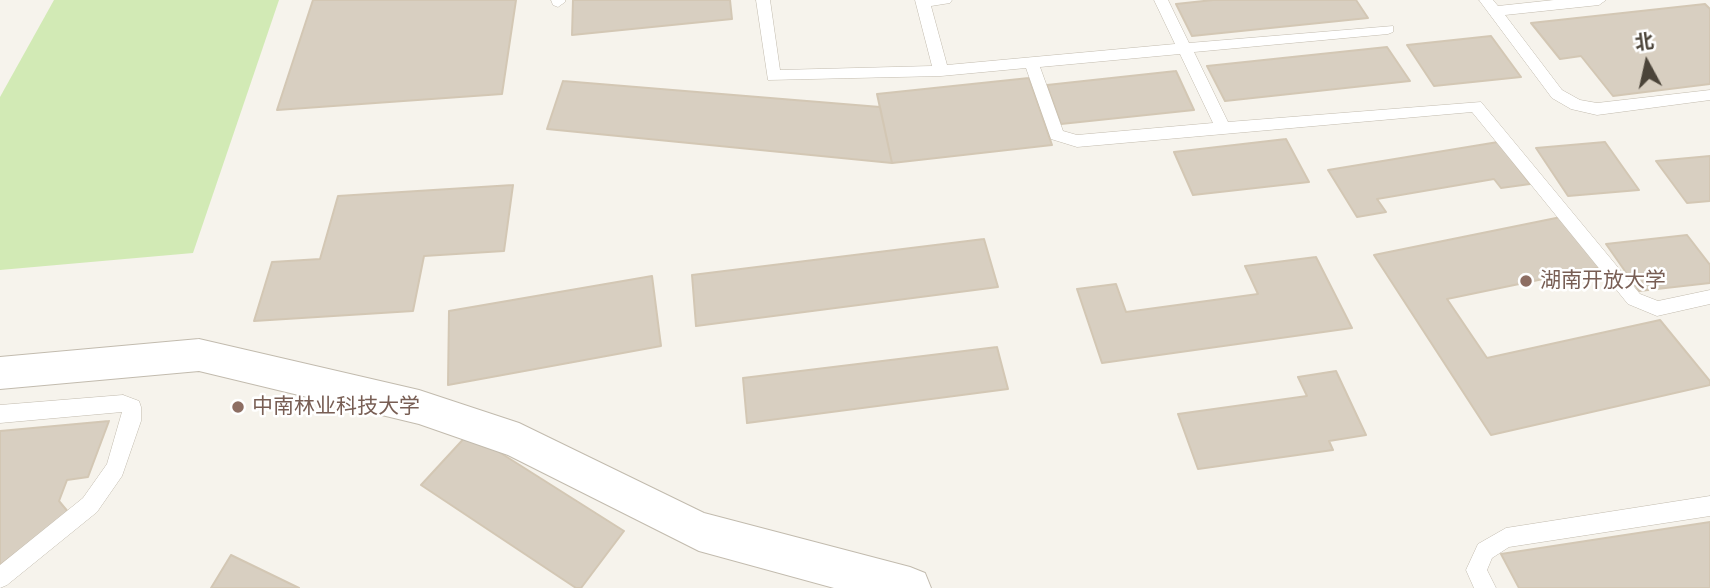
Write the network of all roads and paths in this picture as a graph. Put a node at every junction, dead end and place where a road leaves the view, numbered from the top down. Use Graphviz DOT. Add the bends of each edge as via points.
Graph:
graph roads {
  1 [pos="763,0"];
  2 [pos="945,0"];
  3 [pos="1161,0"];
  4 [pos="1599,0"];
  5 [pos="922,1"];
  6 [pos="1490,5"];
  7 [pos="1388,29"];
  8 [pos="1185,50"];
  9 [pos="1032,64"];
  10 [pos="941,71"];
  11 [pos="1710,96"];
  12 [pos="1223,127"];
  13 [pos="1710,297"];
  14 [pos="0,373"];
  15 [pos="0,414"];
  16 [pos="1710,506"];
  17 [pos="0,578"];
  18 [pos="910,588"];
  19 [pos="1485,588"];
  1 -- 10 [label="lane" via="773,76"];
  2 -- 5 [label="lane"];
  3 -- 8 [label="lane"];
  4 -- 6 [label="lane"];
  5 -- 10 [label="lane"];
  6 -- 11 [label="lane" via="1557,94 1576,105 1597,109"];
  7 -- 8 [label="lane"];
  8 -- 9 [label="lane"];
  8 -- 12 [label="lane"];
  9 -- 10 [label="lane"];
  9 -- 12 [label="lane" via="1057,135 1067,140"];
  12 -- 13 [label="lane" via="1476,106 1634,299 1657,309"];
  14 -- 18 [label="street" via="199,355 212,358 419,407 519,441 699,531"];
  15 -- 17 [label="lane" via="123,403 132,407 115,469 90,505"];
  16 -- 19 [label="lane" via="1506,538 1485,551 1476,570"];
}
